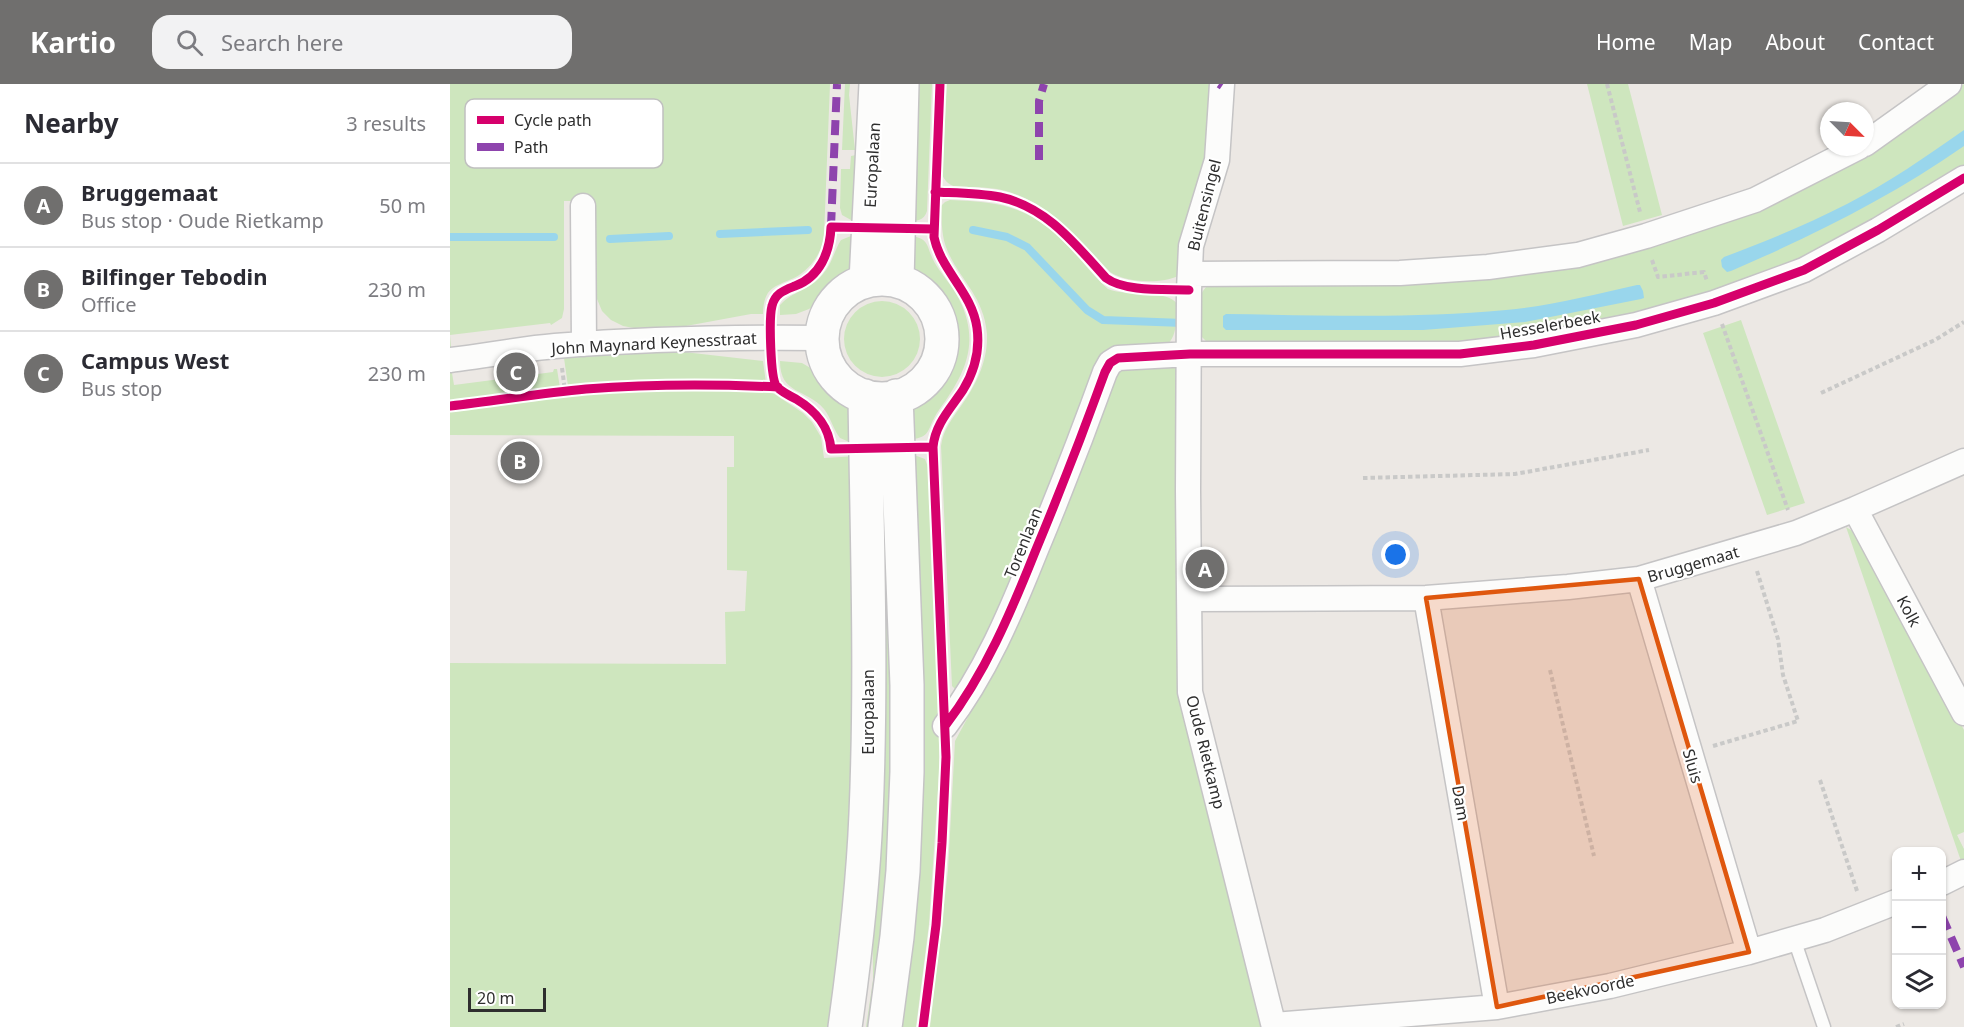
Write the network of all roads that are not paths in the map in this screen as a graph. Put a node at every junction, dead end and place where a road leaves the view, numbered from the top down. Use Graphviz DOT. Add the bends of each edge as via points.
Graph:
graph roads {
  1 [pos="876,84"];
  2 [pos="902,84"];
  3 [pos="1222,84"];
  4 [pos="1949,84"];
  5 [pos="1874,138"];
  6 [pos="1841,156"];
  7 [pos="1964,178"];
  8 [pos="583,206"];
  9 [pos="882,281"];
  10 [pos="1190,282"];
  11 [pos="822,338"];
  12 [pos="584,344"];
  13 [pos="1190,354"];
  14 [pos="450,360"];
  15 [pos="1110,363"];
  16 [pos="881,396"];
  17 [pos="1964,461"];
  18 [pos="1855,509"];
  19 [pos="1639,579"];
  20 [pos="1190,598"];
  21 [pos="1426,598"];
  22 [pos="1964,713"];
  23 [pos="945,726"];
  24 [pos="1964,872"];
  25 [pos="1946,881"];
  26 [pos="1892,904"];
  27 [pos="1794,939"];
  28 [pos="1749,952"];
  29 [pos="1497,1007"];
  30 [pos="1274,1026"];
  31 [pos="845,1027"];
  32 [pos="885,1027"];
  33 [pos="1824,1027"];
  1 -- 9 [label="street, Europalaan"];
  2 -- 9 [label="street, Europalaan"];
  3 -- 10 [label="street, Buitensingel" via="1217,160 1191,246"];
  4 -- 5 [label="street"];
  6 -- 10 [label="street" via="1755,200 1578,255 1488,267"];
  7 -- 13 [label="street, Hesselerbeek" via="1804,270 1714,303 1636,325 1534,345 1460,354"];
  8 -- 12 [label="street"];
  9 -- 11 [label="street" via="844,292 832,305"];
  9 -- 16 [label="street" via="904,283 920,292 940,322 942,340 939,358 918,387"];
  10 -- 13 [label="street, Oude Rietkamp"];
  11 -- 12 [label="street, John Maynard Keynesstraat" via="694,338"];
  11 -- 16 [label="street" via="824,355 841,383 854,392"];
  12 -- 14 [label="street, John Maynard Keynesstraat"];
  13 -- 15 [label="street, Hesselerbeek" via="1118,358"];
  13 -- 20 [label="street, Oude Rietkamp"];
  15 -- 23 [label="street, Torenlaan" via="1013,605 965,700"];
  16 -- 31 [label="street, Europalaan" via="868,517 867,797 858,924"];
  16 -- 32 [label="street" via="907,685 903,871"];
  17 -- 18 [label="street, Bruggemaat"];
  18 -- 19 [label="street, Bruggemaat" via="1796,533"];
  18 -- 22 [label="street, Kolk"];
  19 -- 21 [label="street, Bruggemaat"];
  19 -- 28 [label="street, Sluis"];
  20 -- 21 [label="street, Bruggemaat"];
  20 -- 30 [label="street, Oude Rietkamp" via="1190,692"];
  21 -- 29 [label="street, Dam"];
  24 -- 25 [label="street"];
  26 -- 27 [label="street, Beekvoorde"];
  27 -- 28 [label="street, Beekvoorde"];
  27 -- 33 [label="lane"];
  28 -- 29 [label="street, Beekvoorde" via="1610,986"];
  29 -- 30 [label="street, Beekvoorde"];
}
